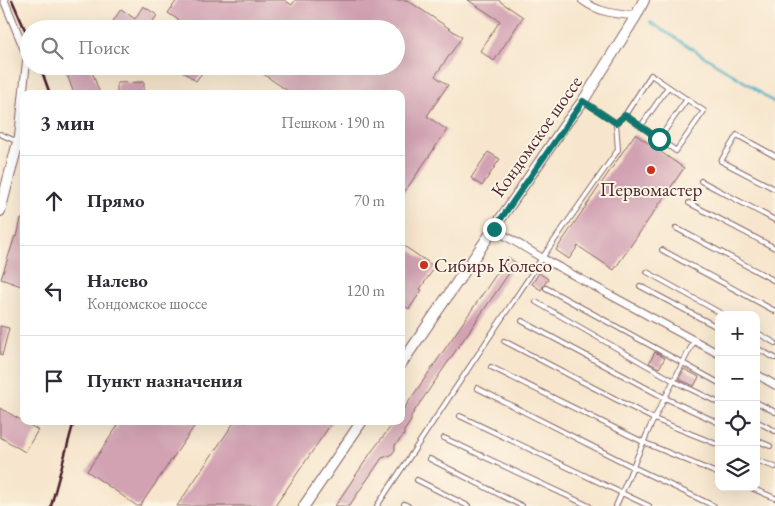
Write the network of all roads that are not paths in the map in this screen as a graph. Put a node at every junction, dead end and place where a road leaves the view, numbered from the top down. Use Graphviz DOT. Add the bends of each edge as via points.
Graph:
graph roads {
  1 [pos="4,0"];
  2 [pos="582,0"];
  3 [pos="644,0"];
  4 [pos="636,16"];
  5 [pos="20,39"];
  6 [pos="25,75"];
  7 [pos="668,87"];
  8 [pos="23,90"];
  9 [pos="687,99"];
  10 [pos="583,101"];
  11 [pos="625,115"];
  12 [pos="20,123"];
  13 [pos="616,123"];
  14 [pos="641,126"];
  15 [pos="0,134"];
  16 [pos="659,139"];
  17 [pos="18,142"];
  18 [pos="775,156"];
  19 [pos="701,181"];
  20 [pos="775,188"];
  21 [pos="689,203"];
  22 [pos="0,210"];
  23 [pos="775,220"];
  24 [pos="676,228"];
  25 [pos="494,229"];
  26 [pos="775,248"];
  27 [pos="662,250"];
  28 [pos="542,258"];
  29 [pos="647,272"];
  30 [pos="775,281"];
  31 [pos="640,286"];
  32 [pos="546,288"];
  33 [pos="536,302"];
  34 [pos="717,311"];
  35 [pos="775,311"];
  36 [pos="522,321"];
  37 [pos="715,326"];
  38 [pos="760,334"];
  39 [pos="504,341"];
  40 [pos="694,341"];
  41 [pos="775,343"];
  42 [pos="760,350"];
  43 [pos="715,352"];
  44 [pos="405,358"];
  45 [pos="775,358"];
  46 [pos="683,364"];
  47 [pos="491,367"];
  48 [pos="760,376"];
  49 [pos="674,381"];
  50 [pos="715,381"];
  51 [pos="775,384"];
  52 [pos="477,388"];
  53 [pos="665,398"];
  54 [pos="715,401"];
  55 [pos="760,404"];
  56 [pos="775,412"];
  57 [pos="460,416"];
  58 [pos="654,419"];
  59 [pos="715,421"];
  60 [pos="760,424"];
  61 [pos="359,425"];
  62 [pos="775,431"];
  63 [pos="444,438"];
  64 [pos="643,442"];
  65 [pos="760,442"];
  66 [pos="715,443"];
  67 [pos="770,446"];
  68 [pos="430,459"];
  69 [pos="760,461"];
  70 [pos="632,467"];
  71 [pos="775,467"];
  72 [pos="715,472"];
  73 [pos="417,480"];
  74 [pos="759,491"];
  75 [pos="621,493"];
  76 [pos="775,498"];
  77 [pos="304,506"];
  78 [pos="377,506"];
  79 [pos="468,506"];
  80 [pos="522,506"];
  81 [pos="589,506"];
  82 [pos="616,506"];
  83 [pos="649,506"];
  84 [pos="714,506"];
  1 -- 5 [label="street"];
  2 -- 4 [label="street" via="606,12"];
  3 -- 4 [label="street, Кондомское шоссе"];
  4 -- 10 [label="street, Кондомское шоссе"];
  6 -- 8 [label="street"];
  7 -- 9 [label="lane"];
  7 -- 11 [label="lane" via="651,75"];
  7 -- 14 [label="lane"];
  9 -- 16 [label="lane"];
  9 -- 16 [label="lane" via="704,111 676,151"];
  10 -- 13 [label="lane"];
  10 -- 25 [label="street, Кондомское шоссе"];
  11 -- 13 [label="lane"];
  11 -- 14 [label="lane"];
  12 -- 17 [label="street"];
  13 -- 28 [label="lane" via="618,150"];
  14 -- 16 [label="lane"];
  15 -- 17 [label="lane"];
  17 -- 22 [label="street"];
  18 -- 20 [label="lane" via="737,135 721,160"];
  19 -- 23 [label="lane"];
  21 -- 26 [label="lane"];
  24 -- 30 [label="lane"];
  25 -- 28 [label="street"];
  25 -- 44 [label="street, Кондомское шоссе"];
  27 -- 35 [label="lane"];
  28 -- 40 [label="street"];
  28 -- 78 [label="lane"];
  29 -- 34 [label="lane"];
  31 -- 37 [label="lane"];
  32 -- 46 [label="lane"];
  33 -- 49 [label="lane"];
  36 -- 53 [label="lane"];
  38 -- 41 [label="lane"];
  39 -- 58 [label="lane"];
  40 -- 43 [label="street"];
  40 -- 46 [label="lane"];
  42 -- 45 [label="lane"];
  46 -- 49 [label="lane"];
  46 -- 50 [label="lane"];
  47 -- 64 [label="lane"];
  48 -- 51 [label="street"];
  49 -- 53 [label="lane"];
  49 -- 54 [label="lane"];
  52 -- 70 [label="lane"];
  53 -- 58 [label="lane"];
  53 -- 59 [label="lane"];
  55 -- 56 [label="lane"];
  57 -- 75 [label="lane"];
  58 -- 64 [label="lane"];
  58 -- 66 [label="lane"];
  60 -- 62 [label="lane"];
  61 -- 77 [label="street"];
  63 -- 81 [label="lane"];
  64 -- 70 [label="lane"];
  64 -- 72 [label="lane"];
  65 -- 67 [label="lane"];
  68 -- 80 [label="lane"];
  69 -- 71 [label="lane"];
  70 -- 75 [label="lane"];
  70 -- 84 [label="lane"];
  73 -- 79 [label="lane"];
  74 -- 76 [label="lane"];
  75 -- 82 [label="lane"];
  75 -- 83 [label="lane"];
}
